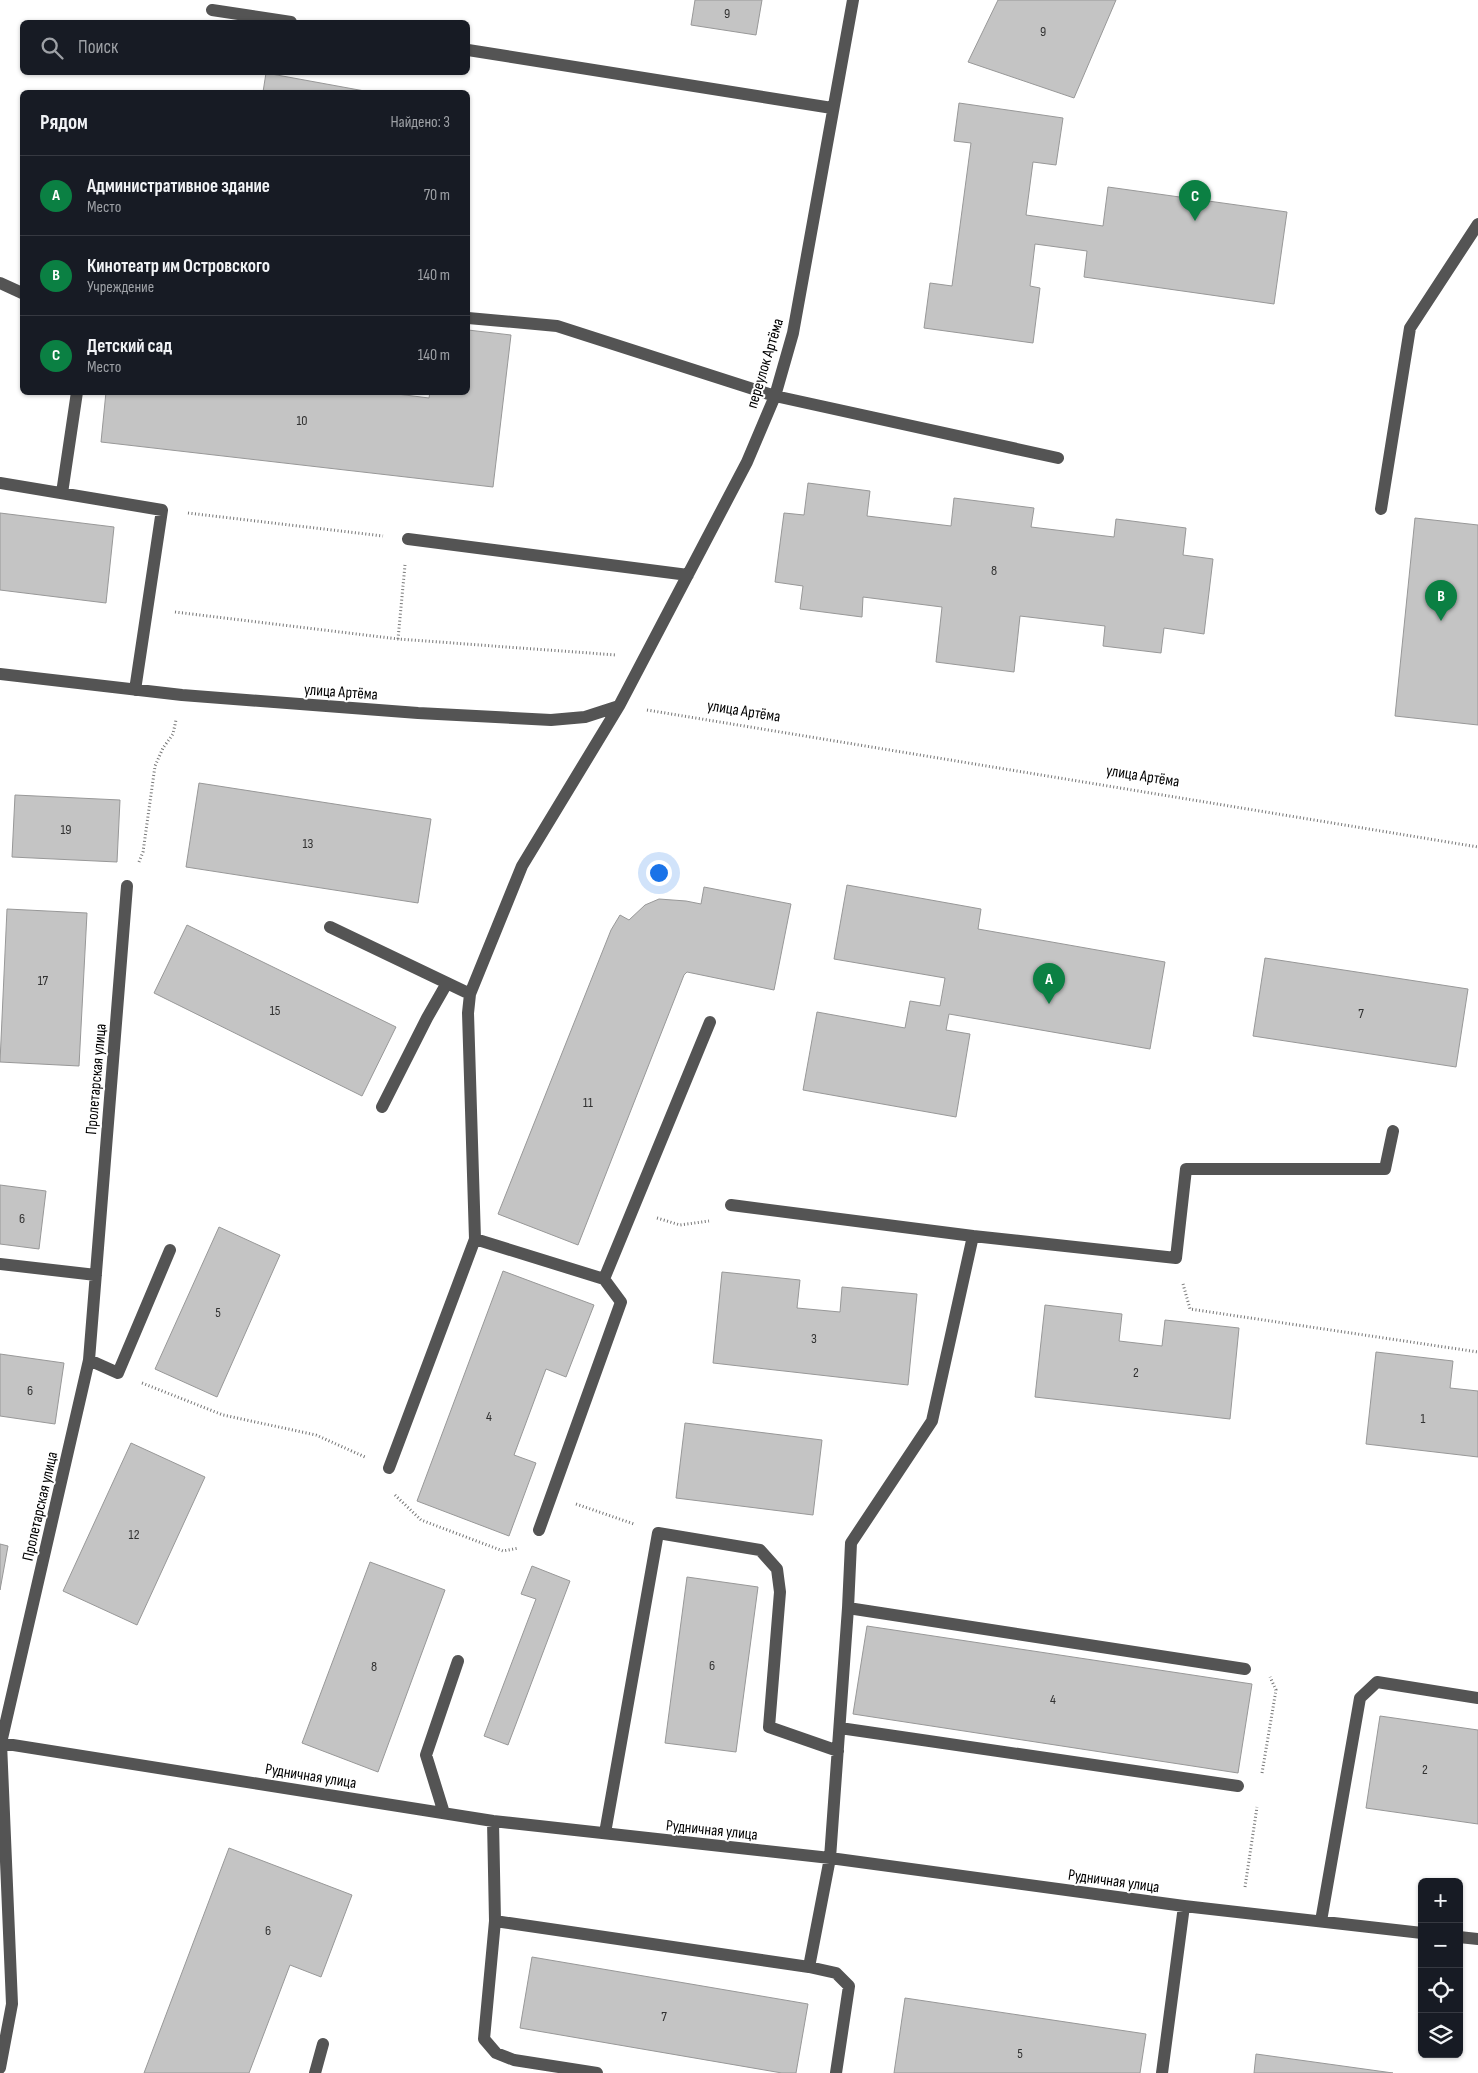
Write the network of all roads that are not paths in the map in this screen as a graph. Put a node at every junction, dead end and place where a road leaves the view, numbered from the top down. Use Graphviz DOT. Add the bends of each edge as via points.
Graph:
graph roads {
  1 [pos="852,0"];
  2 [pos="212,10"];
  3 [pos="278,20"];
  4 [pos="470,50"];
  5 [pos="832,108"];
  6 [pos="1478,224"];
  7 [pos="0,284"];
  8 [pos="20,292"];
  9 [pos="470,318"];
  10 [pos="77,395"];
  11 [pos="775,396"];
  12 [pos="1058,458"];
  13 [pos="0,483"];
  14 [pos="62,493"];
  15 [pos="1381,509"];
  16 [pos="408,539"];
  17 [pos="688,575"];
  18 [pos="0,674"];
  19 [pos="135,690"];
  20 [pos="619,706"];
  21 [pos="127,886"];
  22 [pos="330,927"];
  23 [pos="447,983"];
  24 [pos="470,994"];
  25 [pos="710,1022"];
  26 [pos="382,1107"];
  27 [pos="1393,1131"];
  28 [pos="731,1205"];
  29 [pos="973,1236"];
  30 [pos="475,1239"];
  31 [pos="170,1250"];
  32 [pos="0,1264"];
  33 [pos="96,1275"];
  34 [pos="604,1279"];
  35 [pos="89,1360"];
  36 [pos="389,1468"];
  37 [pos="539,1530"];
  38 [pos="848,1608"];
  39 [pos="458,1661"];
  40 [pos="1245,1670"];
  41 [pos="1478,1698"];
  42 [pos="840,1728"];
  43 [pos="1,1743"];
  44 [pos="838,1751"];
  45 [pos="1238,1786"];
  46 [pos="444,1813"];
  47 [pos="493,1821"];
  48 [pos="605,1833"];
  49 [pos="830,1858"];
  50 [pos="1184,1906"];
  51 [pos="494,1921"];
  52 [pos="1320,1921"];
  53 [pos="1418,1933"];
  54 [pos="1463,1937"];
  55 [pos="1478,1939"];
  56 [pos="809,1967"];
  57 [pos="323,2044"];
  58 [pos="0,2068"];
  59 [pos="315,2073"];
  60 [pos="597,2073"];
  61 [pos="836,2073"];
  62 [pos="1162,2073"];
  1 -- 5 [label="street, переулок Артёма"];
  2 -- 3 [label="street"];
  4 -- 5 [label="street"];
  5 -- 11 [label="street, переулок Артёма" via="793,333"];
  6 -- 15 [label="street" via="1410,328"];
  7 -- 8 [label="street"];
  9 -- 11 [label="street" via="557,326"];
  10 -- 14 [label="street"];
  11 -- 12 [label="street"];
  11 -- 17 [label="street, переулок Артёма" via="747,462"];
  13 -- 14 [label="street"];
  14 -- 19 [label="street" via="162,510"];
  16 -- 17 [label="street"];
  17 -- 20 [label="street, переулок Артёма"];
  18 -- 19 [label="street, улица Артёма"];
  19 -- 20 [label="street, улица Артёма" via="418,713 551,720 585,717"];
  20 -- 24 [label="street, переулок Артёма" via="522,866"];
  21 -- 33 [label="street, Пролетарская улица"];
  22 -- 23 [label="street"];
  23 -- 24 [label="street"];
  23 -- 26 [label="street"];
  24 -- 30 [label="street, переулок Артёма"];
  25 -- 34 [label="street"];
  27 -- 29 [label="street" via="1385,1169 1186,1169 1176,1258"];
  28 -- 29 [label="street"];
  29 -- 38 [label="street" via="932,1421 851,1543"];
  30 -- 34 [label="street"];
  30 -- 36 [label="street"];
  31 -- 35 [label="street" via="118,1373"];
  32 -- 33 [label="street"];
  33 -- 35 [label="street, Пролетарская улица"];
  34 -- 37 [label="street" via="621,1302"];
  35 -- 43 [label="street, Пролетарская улица"];
  38 -- 40 [label="street"];
  38 -- 42 [label="street"];
  39 -- 46 [label="street" via="426,1755"];
  41 -- 52 [label="street" via="1377,1682 1360,1698"];
  42 -- 44 [label="street"];
  42 -- 45 [label="street"];
  43 -- 46 [label="street, Рудничная улица"];
  43 -- 58 [label="street, Пролетарская улица" via="12,2004"];
  44 -- 48 [label="street" via="769,1727 780,1592 777,1569 760,1550 658,1533"];
  44 -- 49 [label="street"];
  46 -- 47 [label="street, Рудничная улица"];
  47 -- 48 [label="street, Рудничная улица"];
  47 -- 51 [label="street"];
  48 -- 49 [label="street, Рудничная улица"];
  49 -- 50 [label="street, Рудничная улица"];
  49 -- 56 [label="street"];
  50 -- 52 [label="street, Рудничная улица"];
  50 -- 62 [label="street"];
  51 -- 56 [label="street"];
  51 -- 60 [label="street" via="484,2040 496,2054 514,2060"];
  52 -- 53 [label="street, Рудничная улица"];
  54 -- 55 [label="street"];
  56 -- 61 [label="street" via="836,1973 849,1986"];
  57 -- 59 [label="street"];
}
